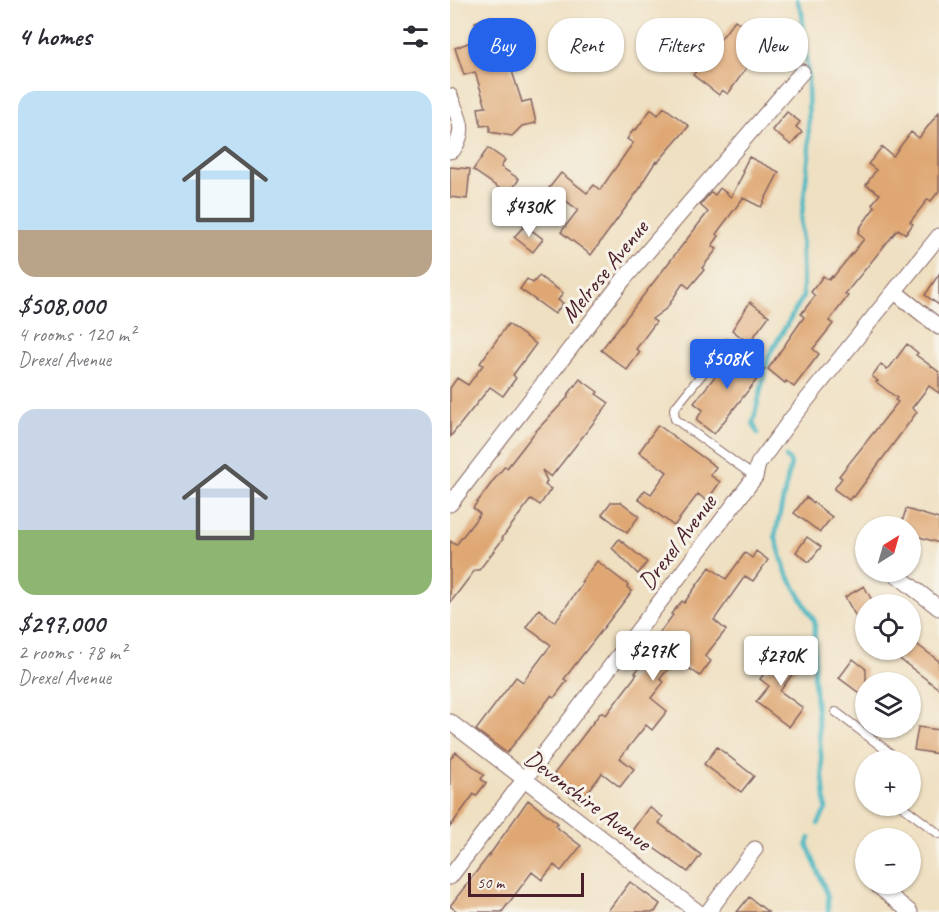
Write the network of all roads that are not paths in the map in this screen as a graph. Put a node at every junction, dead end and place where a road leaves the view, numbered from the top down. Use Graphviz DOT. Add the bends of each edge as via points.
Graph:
graph roads {
  1 [pos="802,72"];
  2 [pos="450,96"];
  3 [pos="450,151"];
  4 [pos="939,236"];
  5 [pos="895,292"];
  6 [pos="939,327"];
  7 [pos="727,343"];
  8 [pos="755,477"];
  9 [pos="450,504"];
  10 [pos="906,582"];
  11 [pos="939,608"];
  12 [pos="836,712"];
  13 [pos="450,722"];
  14 [pos="886,750"];
  15 [pos="524,780"];
  16 [pos="915,816"];
  17 [pos="939,834"];
  18 [pos="755,849"];
  19 [pos="450,877"];
  20 [pos="888,894"];
  21 [pos="698,912"];
  22 [pos="708,912"];
  23 [pos="910,912"];
  1 -- 9 [label="street, Melrose Avenue" via="624,279"];
  2 -- 3 [label="street" via="461,125 461,138"];
  4 -- 5 [label="street, Drexel Avenue"];
  5 -- 6 [label="street"];
  5 -- 8 [label="street, Drexel Avenue" via="792,418 758,464"];
  7 -- 8 [label="lane" via="674,409 675,419"];
  8 -- 15 [label="street, Drexel Avenue"];
  10 -- 11 [label="street"];
  12 -- 14 [label="lane"];
  13 -- 15 [label="street, Devonshire Avenue"];
  15 -- 19 [label="street, Drexel Avenue"];
  15 -- 21 [label="street, Devonshire Avenue"];
  16 -- 17 [label="lane"];
  18 -- 22 [label="street"];
  20 -- 23 [label="street"];
}
